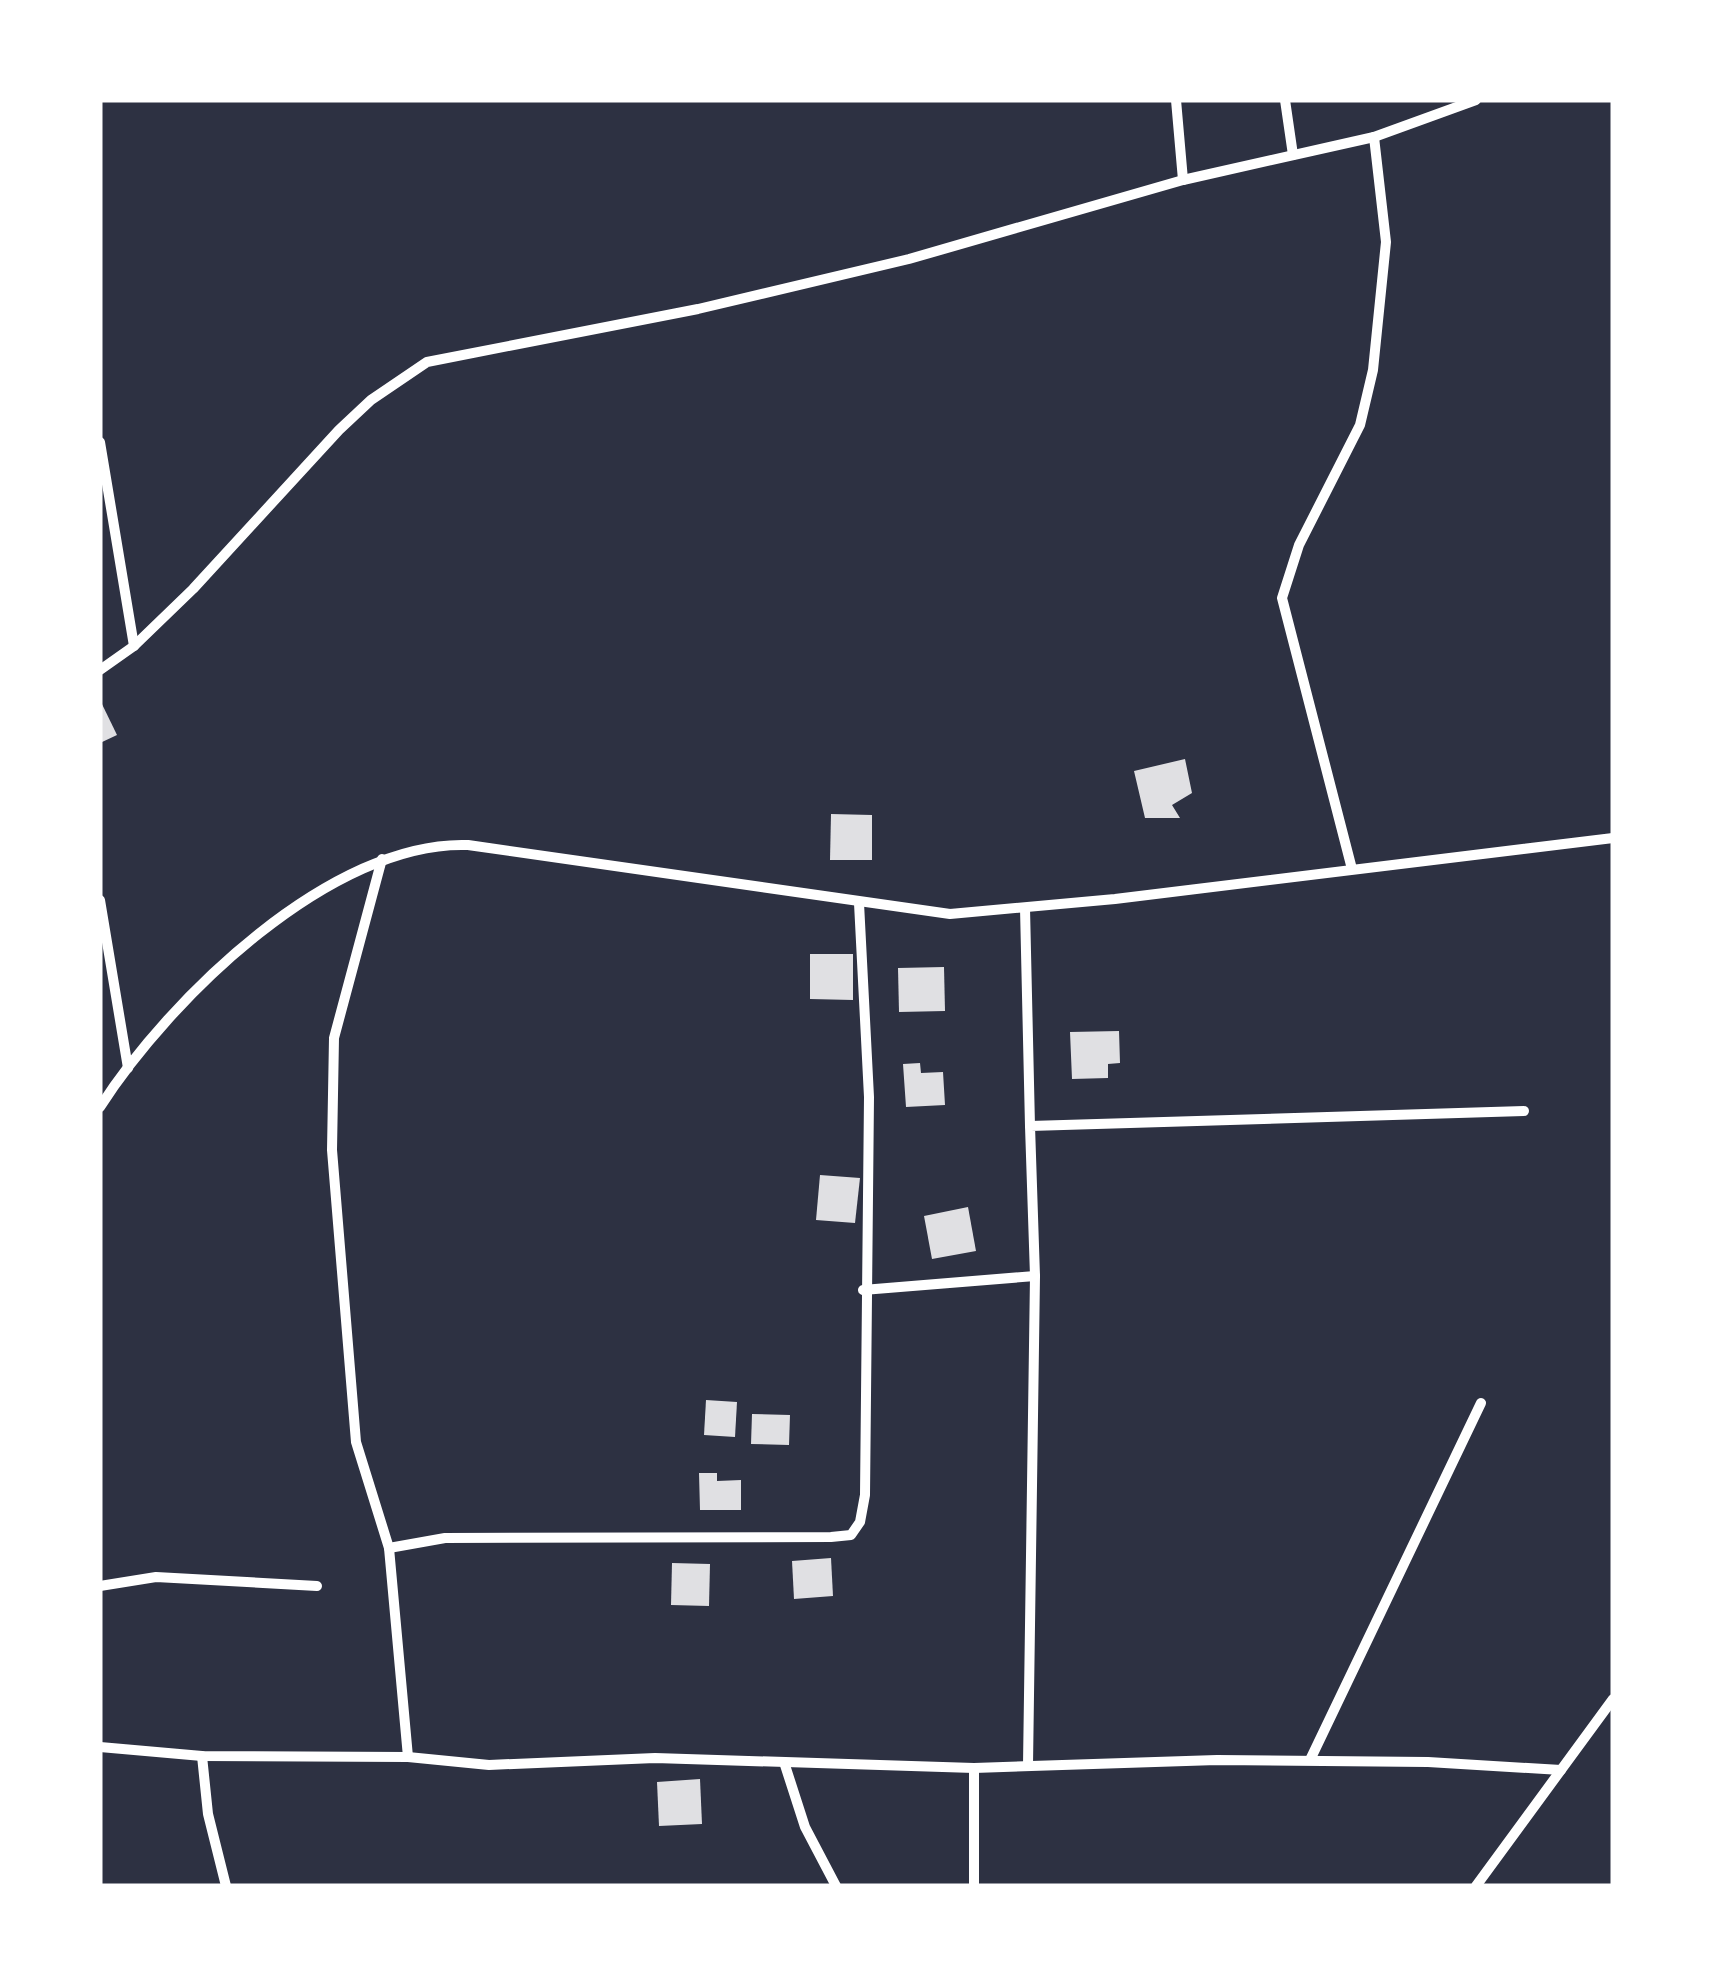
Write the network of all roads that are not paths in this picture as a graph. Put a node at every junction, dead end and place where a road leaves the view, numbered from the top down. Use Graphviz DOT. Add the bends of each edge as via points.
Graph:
graph roads {
  1 [pos="1176,100"];
  2 [pos="1286,100"];
  3 [pos="1476,100"];
  4 [pos="1374,137"];
  5 [pos="1293,156"];
  6 [pos="1183,180"];
  7 [pos="100,442"];
  8 [pos="134,646"];
  9 [pos="100,670"];
  10 [pos="1613,838"];
  11 [pos="382,859"];
  12 [pos="1352,869"];
  13 [pos="100,900"];
  14 [pos="860,903"];
  15 [pos="1025,908"];
  16 [pos="128,1068"];
  17 [pos="100,1108"];
  18 [pos="1524,1111"];
  19 [pos="1030,1126"];
  20 [pos="1035,1276"];
  21 [pos="864,1290"];
  22 [pos="1480,1404"];
  23 [pos="390,1548"];
  24 [pos="100,1586"];
  25 [pos="317,1586"];
  26 [pos="1613,1700"];
  27 [pos="1607,1717"];
  28 [pos="100,1747"];
  29 [pos="202,1756"];
  30 [pos="408,1757"];
  31 [pos="1310,1760"];
  32 [pos="784,1762"];
  33 [pos="1028,1765"];
  34 [pos="974,1768"];
  35 [pos="1562,1770"];
  36 [pos="226,1886"];
  37 [pos="836,1886"];
  38 [pos="974,1886"];
  39 [pos="1476,1886"];
  1 -- 6 [label="street"];
  2 -- 5 [label="street"];
  3 -- 4 [label="street"];
  4 -- 5 [label="street"];
  4 -- 12 [label="street" via="1386,242 1373,370 1360,425 1299,544 1282,598"];
  5 -- 6 [label="street"];
  6 -- 8 [label="street" via="764,295 427,362 339,430"];
  7 -- 8 [label="street"];
  8 -- 9 [label="street"];
  10 -- 12 [label="street"];
  11 -- 14 [label="street" via="418,847 468,845"];
  11 -- 16 [label="street" via="344,876 237,954"];
  11 -- 23 [label="street" via="334,1038 332,1119 356,1442"];
  12 -- 15 [label="street"];
  13 -- 16 [label="street"];
  14 -- 15 [label="street" via="950,914"];
  14 -- 21 [label="street" via="869,1097"];
  15 -- 19 [label="street"];
  16 -- 17 [label="street"];
  18 -- 19 [label="street"];
  19 -- 20 [label="street"];
  20 -- 21 [label="street"];
  20 -- 33 [label="street"];
  21 -- 23 [label="street" via="864,1495 860,1522 850,1534 445,1538"];
  22 -- 31 [label="street"];
  23 -- 30 [label="street"];
  24 -- 25 [label="street" via="156,1577"];
  26 -- 27 [label="street"];
  27 -- 35 [label="street"];
  28 -- 29 [label="street"];
  29 -- 30 [label="street"];
  29 -- 36 [label="street"];
  30 -- 32 [label="street" via="489,1765 655,1758"];
  31 -- 33 [label="street"];
  31 -- 35 [label="street"];
  32 -- 34 [label="street"];
  32 -- 37 [label="street" via="805,1827"];
  33 -- 34 [label="street"];
  34 -- 38 [label="street"];
  35 -- 39 [label="street"];
}
